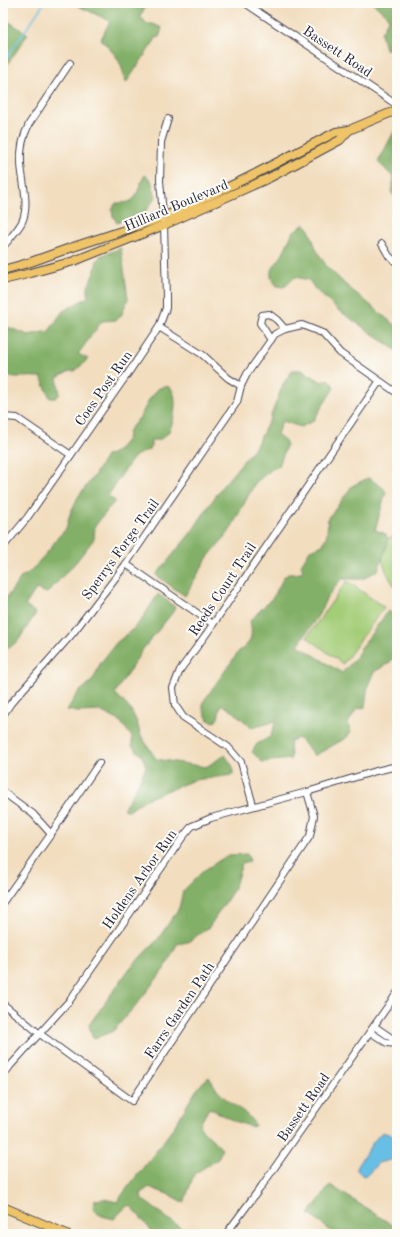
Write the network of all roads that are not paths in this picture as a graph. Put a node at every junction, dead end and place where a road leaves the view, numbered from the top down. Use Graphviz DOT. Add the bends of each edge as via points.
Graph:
graph roads {
  1 [pos="245,3"];
  2 [pos="70,63"];
  3 [pos="397,105"];
  4 [pos="397,110"];
  5 [pos="168,119"];
  6 [pos="164,222"];
  7 [pos="382,244"];
  8 [pos="3,247"];
  9 [pos="397,263"];
  10 [pos="3,270"];
  11 [pos="3,280"];
  12 [pos="159,327"];
  13 [pos="285,328"];
  14 [pos="271,340"];
  15 [pos="379,382"];
  16 [pos="241,386"];
  17 [pos="397,394"];
  18 [pos="3,417"];
  19 [pos="71,455"];
  20 [pos="3,547"];
  21 [pos="126,564"];
  22 [pos="213,624"];
  23 [pos="3,715"];
  24 [pos="99,763"];
  25 [pos="397,766"];
  26 [pos="3,792"];
  27 [pos="307,792"];
  28 [pos="253,805"];
  29 [pos="51,834"];
  30 [pos="3,902"];
  31 [pos="397,993"];
  32 [pos="3,1004"];
  33 [pos="374,1026"];
  34 [pos="370,1032"];
  35 [pos="40,1034"];
  36 [pos="396,1044"];
  37 [pos="3,1076"];
  38 [pos="3,1208"];
  39 [pos="67,1234"];
  40 [pos="226,1234"];
  1 -- 3 [label="street, Bassett Road"];
  2 -- 8 [label="street" via="24,133 21,162 24,214 22,222"];
  4 -- 6 [label="main road, Hilliard Boulevard" via="349,130 336,132"];
  5 -- 6 [label="street, Coes Post Run" via="161,142 160,181"];
  6 -- 10 [label="main road, Hilliard Boulevard"];
  6 -- 11 [label="main road, Hilliard Boulevard" via="74,261"];
  6 -- 12 [label="street, Coes Post Run" via="166,308"];
  7 -- 9 [label="street"];
  12 -- 16 [label="street" via="203,355 228,378"];
  12 -- 19 [label="street, Coes Post Run"];
  13 -- 14 [label="street, Sperrys Forge Trail"];
  13 -- 14 [label="street" via="269,314 262,315 260,323"];
  13 -- 15 [label="street" via="302,325 322,333 340,353"];
  14 -- 16 [label="street, Sperrys Forge Trail"];
  15 -- 17 [label="street"];
  15 -- 22 [label="street, Reeds Court Trail"];
  16 -- 21 [label="street, Sperrys Forge Trail" via="237,402"];
  18 -- 19 [label="street" via="17,418"];
  19 -- 20 [label="street, Coes Post Run" via="27,518"];
  21 -- 22 [label="street"];
  21 -- 23 [label="street, Sperrys Forge Trail" via="73,633"];
  22 -- 28 [label="street, Reeds Court Trail" via="180,670 174,688 175,704 183,718 228,747 241,762"];
  24 -- 29 [label="street"];
  25 -- 27 [label="street, Holdens Arbor Run"];
  26 -- 29 [label="street" via="33,814"];
  27 -- 28 [label="street, Holdens Arbor Run"];
  27 -- 35 [label="street, Farrs Garden Path" via="314,816 310,836 132,1101"];
  28 -- 35 [label="street, Holdens Arbor Run" via="192,826 70,1000"];
  29 -- 30 [label="street"];
  31 -- 33 [label="street, Bassett Road"];
  32 -- 35 [label="street, Farrs Garden Path"];
  33 -- 34 [label="street, Bassett Road"];
  33 -- 36 [label="street"];
  34 -- 36 [label="street" via="387,1043"];
  34 -- 40 [label="street, Bassett Road" via="262,1187"];
  35 -- 37 [label="street, Holdens Arbor Run"];
  38 -- 39 [label="main road"];
}
